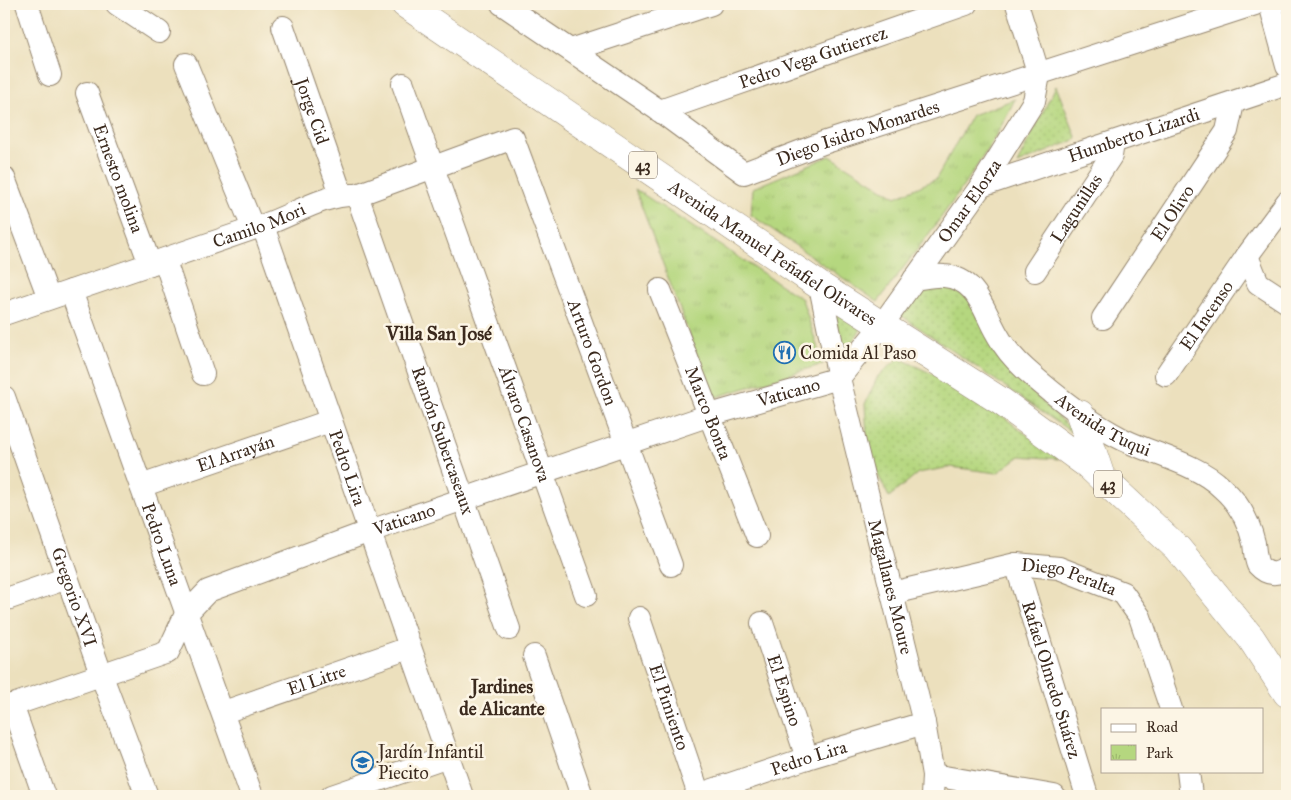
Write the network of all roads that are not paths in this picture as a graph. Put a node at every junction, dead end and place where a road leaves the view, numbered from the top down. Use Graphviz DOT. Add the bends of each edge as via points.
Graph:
graph roads {
  1 [pos="27,4"];
  2 [pos="116,4"];
  3 [pos="405,4"];
  4 [pos="502,4"];
  5 [pos="711,4"];
  6 [pos="966,4"];
  7 [pos="1018,4"];
  8 [pos="1254,4"];
  9 [pos="1270,4"];
  10 [pos="283,27"];
  11 [pos="159,32"];
  12 [pos="571,50"];
  13 [pos="186,64"];
  14 [pos="1287,66"];
  15 [pos="1038,75"];
  16 [pos="50,76"];
  17 [pos="403,84"];
  18 [pos="1287,84"];
  19 [pos="87,93"];
  20 [pos="1233,104"];
  21 [pos="660,111"];
  22 [pos="513,138"];
  23 [pos="1113,143"];
  24 [pos="433,167"];
  25 [pos="4,178"];
  26 [pos="981,186"];
  27 [pos="349,195"];
  28 [pos="1287,202"];
  29 [pos="258,227"];
  30 [pos="1247,256"];
  31 [pos="158,262"];
  32 [pos="1035,271"];
  33 [pos="914,278"];
  34 [pos="820,286"];
  35 [pos="660,290"];
  36 [pos="71,291"];
  37 [pos="49,298"];
  38 [pos="1287,302"];
  39 [pos="4,314"];
  40 [pos="1103,318"];
  41 [pos="882,325"];
  42 [pos="203,374"];
  43 [pos="1166,375"];
  44 [pos="839,378"];
  45 [pos="4,397"];
  46 [pos="1080,414"];
  47 [pos="710,415"];
  48 [pos="330,421"];
  49 [pos="628,443"];
  50 [pos="541,473"];
  51 [pos="1101,477"];
  52 [pos="141,486"];
  53 [pos="462,500"];
  54 [pos="370,532"];
  55 [pos="756,536"];
  56 [pos="1016,564"];
  57 [pos="671,565"];
  58 [pos="1287,567"];
  59 [pos="67,578"];
  60 [pos="892,592"];
  61 [pos="586,595"];
  62 [pos="4,600"];
  63 [pos="186,614"];
  64 [pos="639,618"];
  65 [pos="762,623"];
  66 [pos="509,629"];
  67 [pos="410,648"];
  68 [pos="534,656"];
  69 [pos="101,674"];
  70 [pos="1287,693"];
  71 [pos="8,707"];
  72 [pos="1171,708"];
  73 [pos="224,712"];
  74 [pos="924,723"];
  75 [pos="448,756"];
  76 [pos="807,758"];
  77 [pos="1188,772"];
  78 [pos="932,786"];
  79 [pos="44,796"];
  80 [pos="147,796"];
  81 [pos="252,796"];
  82 [pos="332,796"];
  83 [pos="462,796"];
  84 [pos="582,796"];
  85 [pos="697,796"];
  86 [pos="1054,796"];
  87 [pos="1087,796"];
  88 [pos="1191,796"];
  1 -- 16 [label="street"];
  2 -- 11 [label="street"];
  3 -- 34 [label="main road, Avenida Manuel Peñafiel Olivares / 43"];
  4 -- 12 [label="street, Diego Isidro Monardes"];
  5 -- 12 [label="street"];
  6 -- 21 [label="street, Pedro Vega Gutierrez"];
  7 -- 15 [label="street, Omar Elorza"];
  8 -- 15 [label="street, Diego Isidro Monardes"];
  9 -- 14 [label="street"];
  10 -- 27 [label="street, Jorge Cid"];
  12 -- 21 [label="street, Diego Isidro Monardes"];
  13 -- 29 [label="street, Pedro Lira"];
  15 -- 21 [label="street, Diego Isidro Monardes" via="823,143 744,173"];
  15 -- 26 [label="street, Omar Elorza" via="1034,101"];
  17 -- 24 [label="street, Álvaro Casanova"];
  18 -- 20 [label="street, Humberto Lizardi"];
  19 -- 31 [label="street, Ernesto molina"];
  20 -- 23 [label="street, Humberto Lizardi"];
  20 -- 40 [label="street, El Olivo" via="1227,131"];
  22 -- 24 [label="street, Camilo Mori"];
  22 -- 49 [label="street, Arturo Gordon"];
  23 -- 26 [label="street, Humberto Lizardi"];
  23 -- 32 [label="street, Lagunillas" via="1111,156"];
  24 -- 27 [label="street, Camilo Mori"];
  24 -- 50 [label="street, Álvaro Casanova"];
  25 -- 37 [label="street"];
  26 -- 33 [label="street, Omar Elorza"];
  27 -- 29 [label="street, Camilo Mori"];
  27 -- 53 [label="street, Ramón Subercaseaux"];
  28 -- 30 [label="street, El Incenso"];
  29 -- 31 [label="street, Camilo Mori"];
  29 -- 48 [label="street, Pedro Lira"];
  30 -- 38 [label="street" via="1258,284"];
  30 -- 43 [label="street, El Incenso"];
  31 -- 36 [label="street, Camilo Mori"];
  31 -- 42 [label="street, Ernesto molina"];
  33 -- 41 [label="street, Omar Elorza"];
  33 -- 46 [label="street, Avenida Tuqui" via="953,277 970,286 982,301 997,335 1014,358"];
  34 -- 41 [label="main road, Avenida Manuel Peñafiel Olivares / 43"];
  34 -- 44 [label="street, Magallanes Moure"];
  35 -- 47 [label="street, Marco Bonta"];
  36 -- 37 [label="street, Camilo Mori"];
  36 -- 52 [label="street, Pedro Luna"];
  37 -- 39 [label="street, Camilo Mori"];
  41 -- 44 [label="street, Omar Elorza"];
  41 -- 51 [label="main road, Avenida Manuel Peñafiel Olivares / 43" via="1002,402"];
  44 -- 47 [label="street, Vaticano"];
  44 -- 60 [label="street, Magallanes Moure"];
  45 -- 59 [label="street, Gregorio XVI"];
  46 -- 51 [label="main road"];
  46 -- 58 [label="street, Avenida Tuqui" via="1122,439 1195,468 1209,477 1241,512 1262,570 1273,574"];
  47 -- 49 [label="street, Vaticano"];
  47 -- 55 [label="street, Marco Bonta"];
  48 -- 52 [label="street, El Arrayán"];
  48 -- 54 [label="street, Pedro Lira"];
  49 -- 50 [label="street, Vaticano"];
  49 -- 57 [label="street, Arturo Gordon"];
  50 -- 53 [label="street, Vaticano"];
  50 -- 61 [label="street, Álvaro Casanova"];
  51 -- 70 [label="main road, Avenida Manuel Peñafiel Olivares / 43" via="1177,548 1251,638"];
  52 -- 63 [label="street, Pedro Luna"];
  53 -- 54 [label="street, Vaticano"];
  53 -- 66 [label="street, Ramón Subercaseaux"];
  54 -- 63 [label="street, Vaticano" via="208,591"];
  54 -- 67 [label="street, Pedro Lira"];
  56 -- 60 [label="street, Diego Peralta"];
  56 -- 72 [label="street, Diego Peralta" via="1059,568 1123,593 1140,617"];
  56 -- 87 [label="street, Rafael Olmedo Suárez"];
  59 -- 62 [label="street"];
  59 -- 69 [label="street, Gregorio XVI"];
  60 -- 74 [label="street, Magallanes Moure"];
  63 -- 69 [label="street, Vaticano" via="168,652"];
  63 -- 73 [label="street, Pedro Luna"];
  64 -- 85 [label="street, El Pimiento"];
  65 -- 76 [label="street, El Espino"];
  67 -- 73 [label="street, El Litre"];
  67 -- 75 [label="street, Pedro Lira"];
  68 -- 84 [label="street"];
  69 -- 71 [label="street, Vaticano"];
  69 -- 80 [label="street, Gregorio XVI"];
  71 -- 79 [label="street"];
  73 -- 81 [label="street, Pedro Luna"];
  74 -- 76 [label="street, Pedro Lira"];
  74 -- 78 [label="street, Magallanes Moure"];
  75 -- 82 [label="street"];
  75 -- 83 [label="street, Pedro Lira"];
  76 -- 85 [label="street, Pedro Lira"];
  77 -- 88 [label="street"];
  78 -- 86 [label="street"];
}
